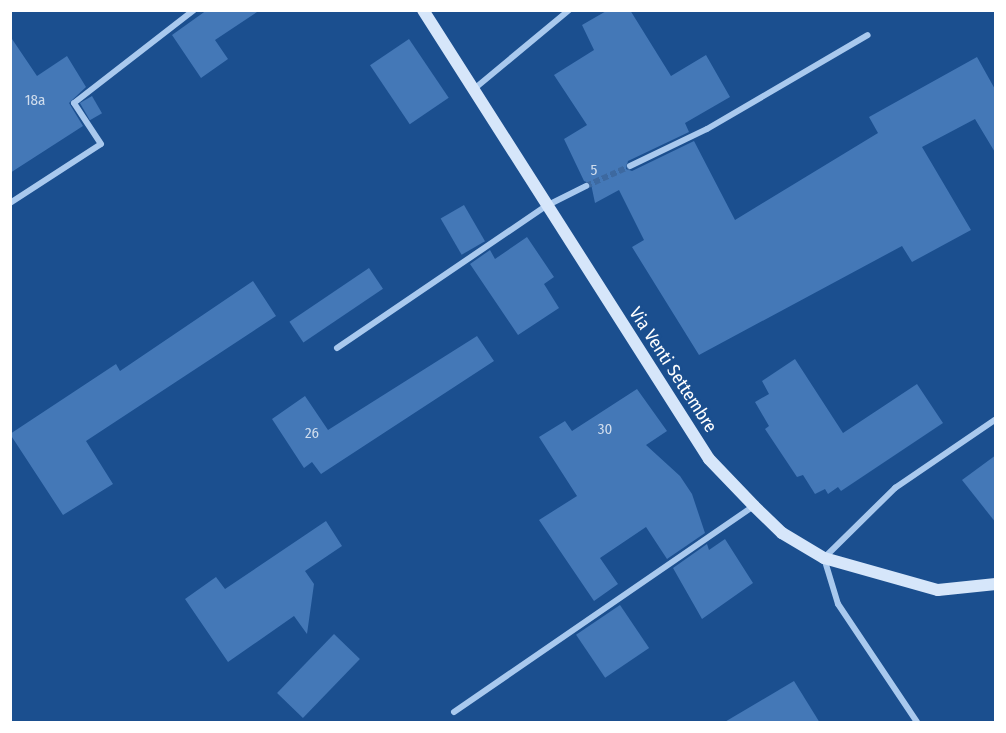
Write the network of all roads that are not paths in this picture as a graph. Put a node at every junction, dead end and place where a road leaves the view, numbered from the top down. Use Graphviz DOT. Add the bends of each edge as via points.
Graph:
graph roads {
  1 [pos="194,10"];
  2 [pos="423,10"];
  3 [pos="569,10"];
  4 [pos="868,35"];
  5 [pos="474,89"];
  6 [pos="630,166"];
  7 [pos="586,186"];
  8 [pos="10,203"];
  9 [pos="546,206"];
  10 [pos="337,348"];
  11 [pos="996,418"];
  12 [pos="754,506"];
  13 [pos="824,558"];
  14 [pos="996,584"];
  15 [pos="454,712"];
  16 [pos="917,723"];
  1 -- 8 [label="street" via="74,103 101,144"];
  2 -- 5 [label="street, Via Venti Settembre"];
  3 -- 5 [label="street"];
  4 -- 6 [label="street" via="707,129"];
  5 -- 9 [label="street, Via Venti Settembre"];
  7 -- 9 [label="street"];
  9 -- 10 [label="street"];
  9 -- 12 [label="street, Via Venti Settembre" via="709,459"];
  11 -- 13 [label="street" via="895,488"];
  12 -- 13 [label="street, Via Venti Settembre" via="782,533"];
  12 -- 15 [label="street"];
  13 -- 14 [label="street, Via Venti Settembre" via="938,590"];
  13 -- 16 [label="street" via="838,604"];
}
